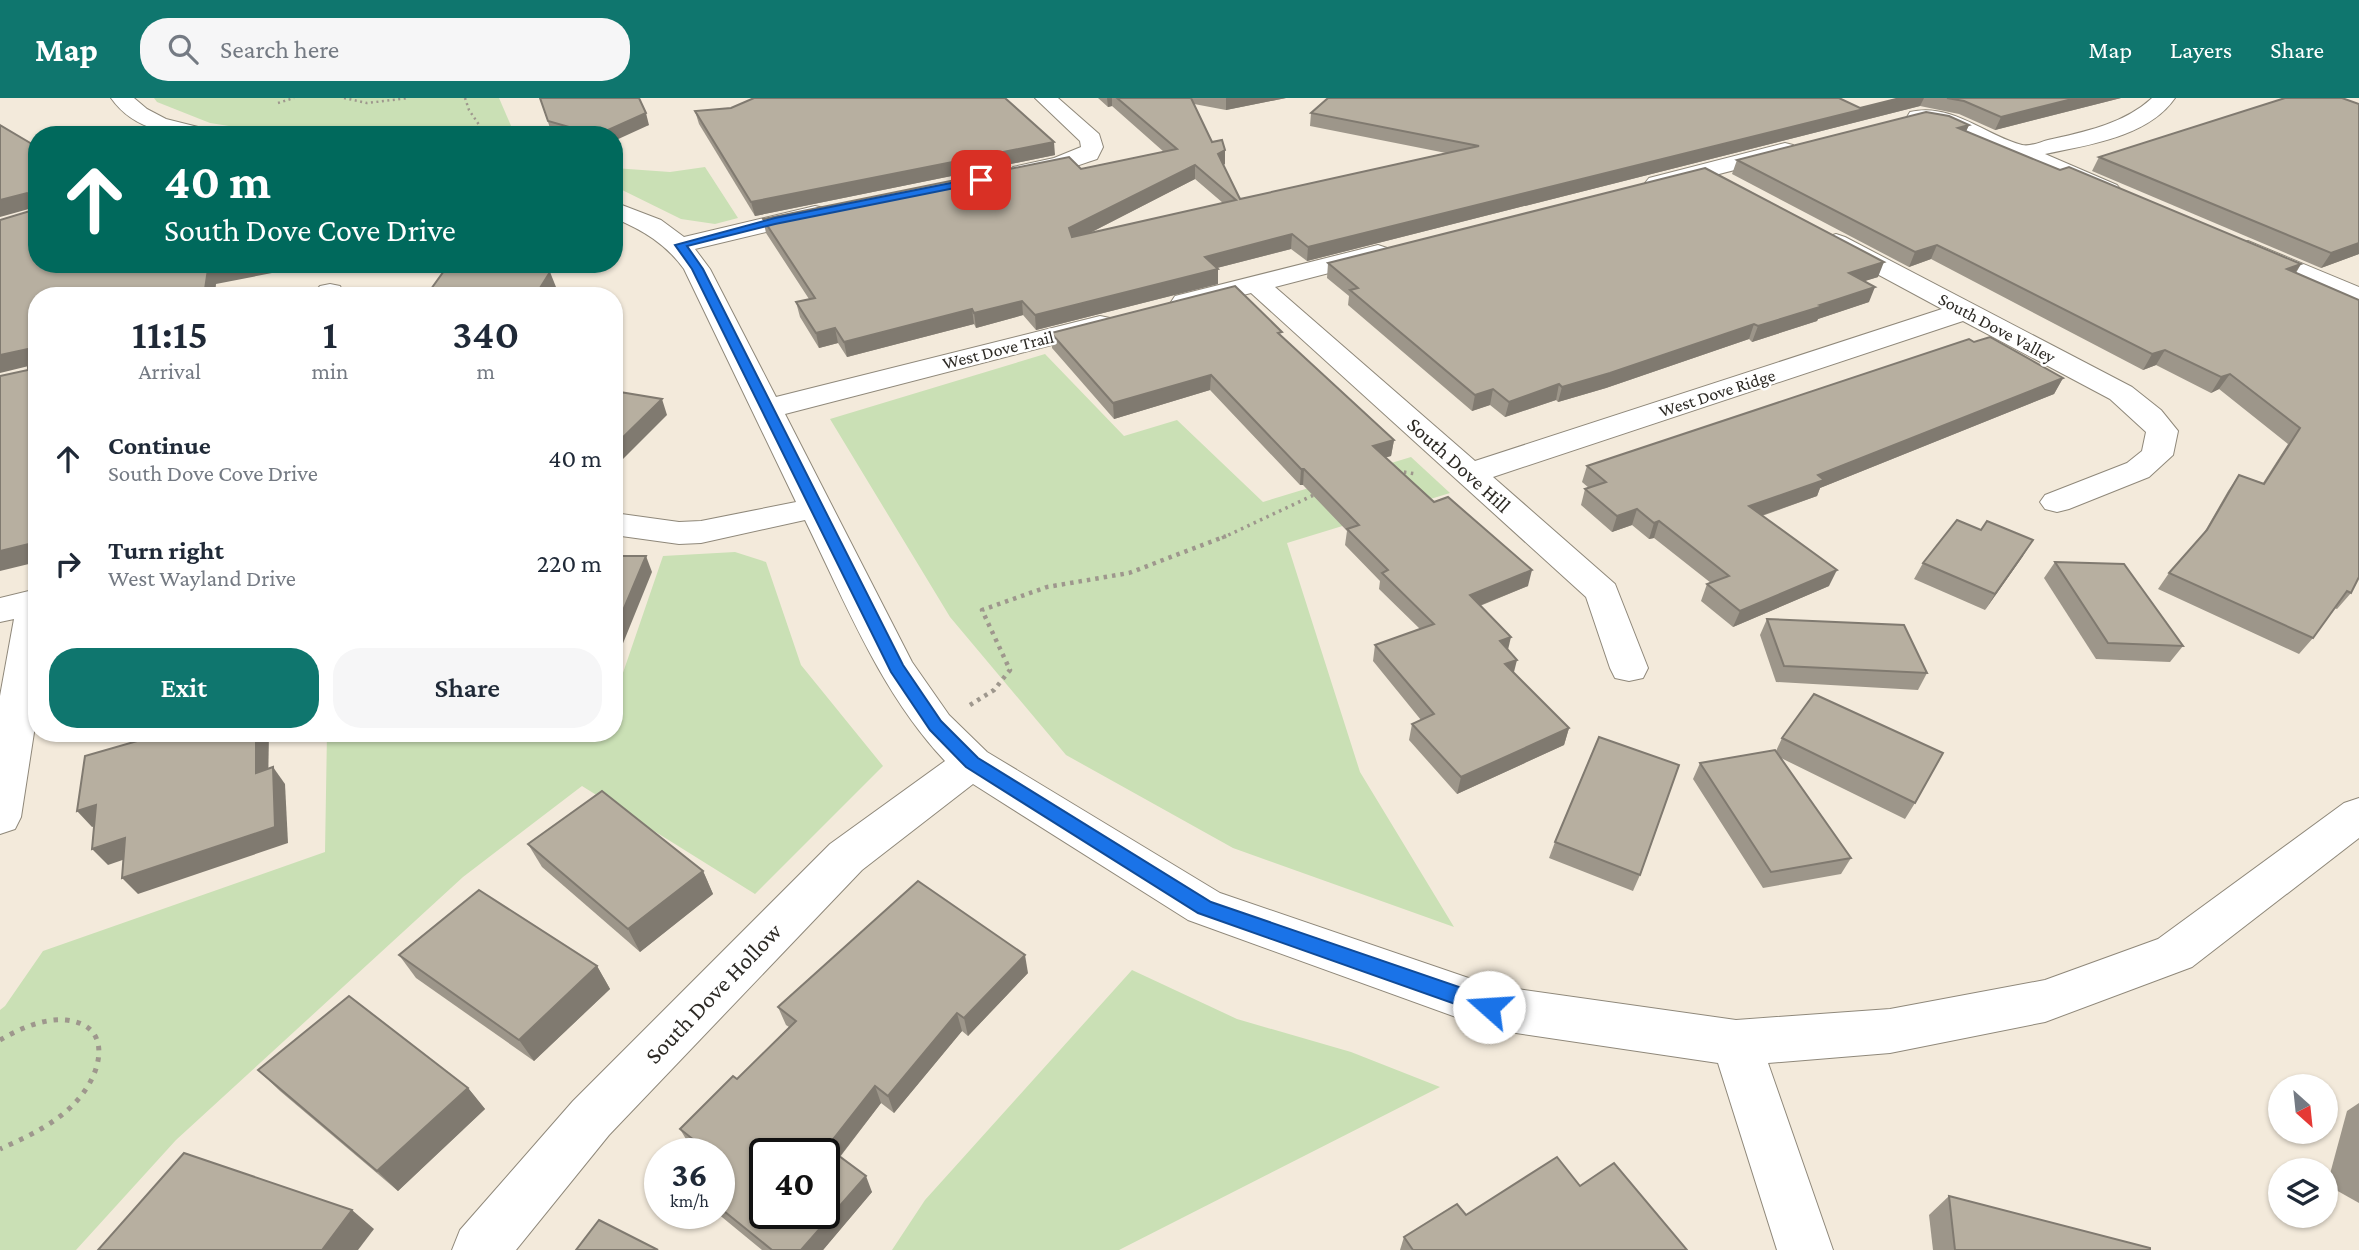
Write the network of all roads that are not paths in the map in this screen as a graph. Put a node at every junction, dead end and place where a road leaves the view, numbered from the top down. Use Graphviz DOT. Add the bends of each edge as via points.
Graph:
graph roads {
  1 [pos="122,98"];
  2 [pos="1046,98"];
  3 [pos="2164,98"];
  4 [pos="1893,122"];
  5 [pos="168,126"];
  6 [pos="1812,143"];
  7 [pos="2023,153"];
  8 [pos="1704,171"];
  9 [pos="1005,175"];
  10 [pos="1639,188"];
  11 [pos="1740,190"];
  12 [pos="2125,196"];
  13 [pos="842,208"];
  14 [pos="623,213"];
  15 [pos="1811,229"];
  16 [pos="2227,240"];
  17 [pos="681,245"];
  18 [pos="1401,247"];
  19 [pos="1256,284"];
  20 [pos="2357,295"];
  21 [pos="1162,308"];
  22 [pos="1965,311"];
  23 [pos="1121,318"];
  24 [pos="766,409"];
  25 [pos="1469,474"];
  26 [pos="2057,502"];
  27 [pos="815,508"];
  28 [pos="623,525"];
  29 [pos="24,604"];
  30 [pos="1629,668"];
  31 [pos="972,762"];
  32 [pos="2359,815"];
  33 [pos="0,817"];
  34 [pos="1736,1043"];
  35 [pos="480,1250"];
  36 [pos="1805,1250"];
  1 -- 5 [label="street" via="153,122"];
  2 -- 9 [label="street" via="1091,139 1093,147 1089,154 1059,164"];
  3 -- 7 [label="street" via="2136,120"];
  4 -- 7 [label="street" via="1922,116 1950,122"];
  6 -- 8 [label="street"];
  7 -- 12 [label="street"];
  8 -- 10 [label="street"];
  8 -- 11 [label="street"];
  13 -- 17 [label="street"];
  14 -- 17 [label="street"];
  15 -- 22 [label="street, South Dove Valley"];
  16 -- 20 [label="street"];
  17 -- 24 [label="street"];
  18 -- 19 [label="street"];
  19 -- 21 [label="street"];
  19 -- 25 [label="street, South Dove Hill"];
  22 -- 25 [label="street, West Dove Ridge"];
  22 -- 26 [label="street, South Dove Valley" via="2120,393 2162,431 2157,455 2138,470"];
  23 -- 24 [label="street, West Dove Trail"];
  24 -- 27 [label="street"];
  25 -- 30 [label="street, South Dove Hill" via="1602,592"];
  27 -- 28 [label="street" via="701,532"];
  27 -- 31 [label="street" via="896,668 936,725"];
  29 -- 33 [label="street"];
  31 -- 34 [label="street" via="1204,907 1489,1007"];
  31 -- 35 [label="street, South Dove Hollow" via="846,857 591,1118"];
  32 -- 34 [label="street" via="2175,953 2045,1001 1890,1031"];
  34 -- 36 [label="street"];
}
